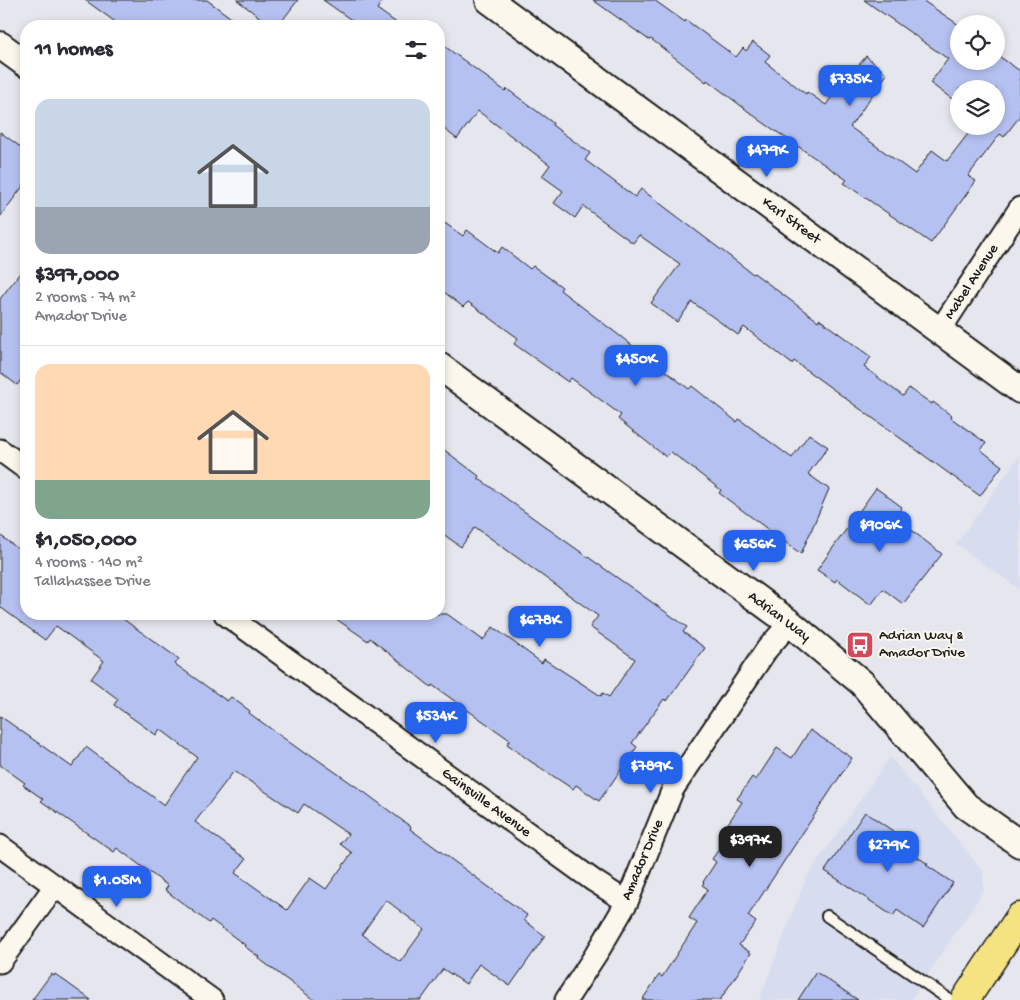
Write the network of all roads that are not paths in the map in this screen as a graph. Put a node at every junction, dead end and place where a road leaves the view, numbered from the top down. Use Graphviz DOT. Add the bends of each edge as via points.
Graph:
graph roads {
  1 [pos="489,0"];
  2 [pos="0,44"];
  3 [pos="20,59"];
  4 [pos="1020,208"];
  5 [pos="940,330"];
  6 [pos="445,370"];
  7 [pos="1020,390"];
  8 [pos="0,450"];
  9 [pos="20,465"];
  10 [pos="233,620"];
  11 [pos="790,624"];
  12 [pos="1020,844"];
  13 [pos="0,846"];
  14 [pos="55,886"];
  15 [pos="626,902"];
  16 [pos="827,916"];
  17 [pos="1020,916"];
  18 [pos="0,962"];
  19 [pos="212,1000"];
  20 [pos="566,1000"];
  21 [pos="950,1000"];
  22 [pos="965,1000"];
  1 -- 5 [label="street, Karl Street"];
  2 -- 3 [label="street"];
  4 -- 5 [label="street, Mabel Avenue"];
  5 -- 7 [label="street, Karl Street"];
  6 -- 11 [label="street, Adrian Way"];
  8 -- 9 [label="street"];
  10 -- 15 [label="street, Gainsville Avenue"];
  11 -- 12 [label="street, Adrian Way" via="862,683 966,806"];
  11 -- 15 [label="street, Amador Drive" via="767,649 673,789"];
  13 -- 14 [label="street"];
  14 -- 18 [label="street"];
  14 -- 19 [label="street"];
  15 -- 20 [label="street, Amador Drive"];
  16 -- 21 [label="lane"];
  17 -- 22 [label="main road"];
}
